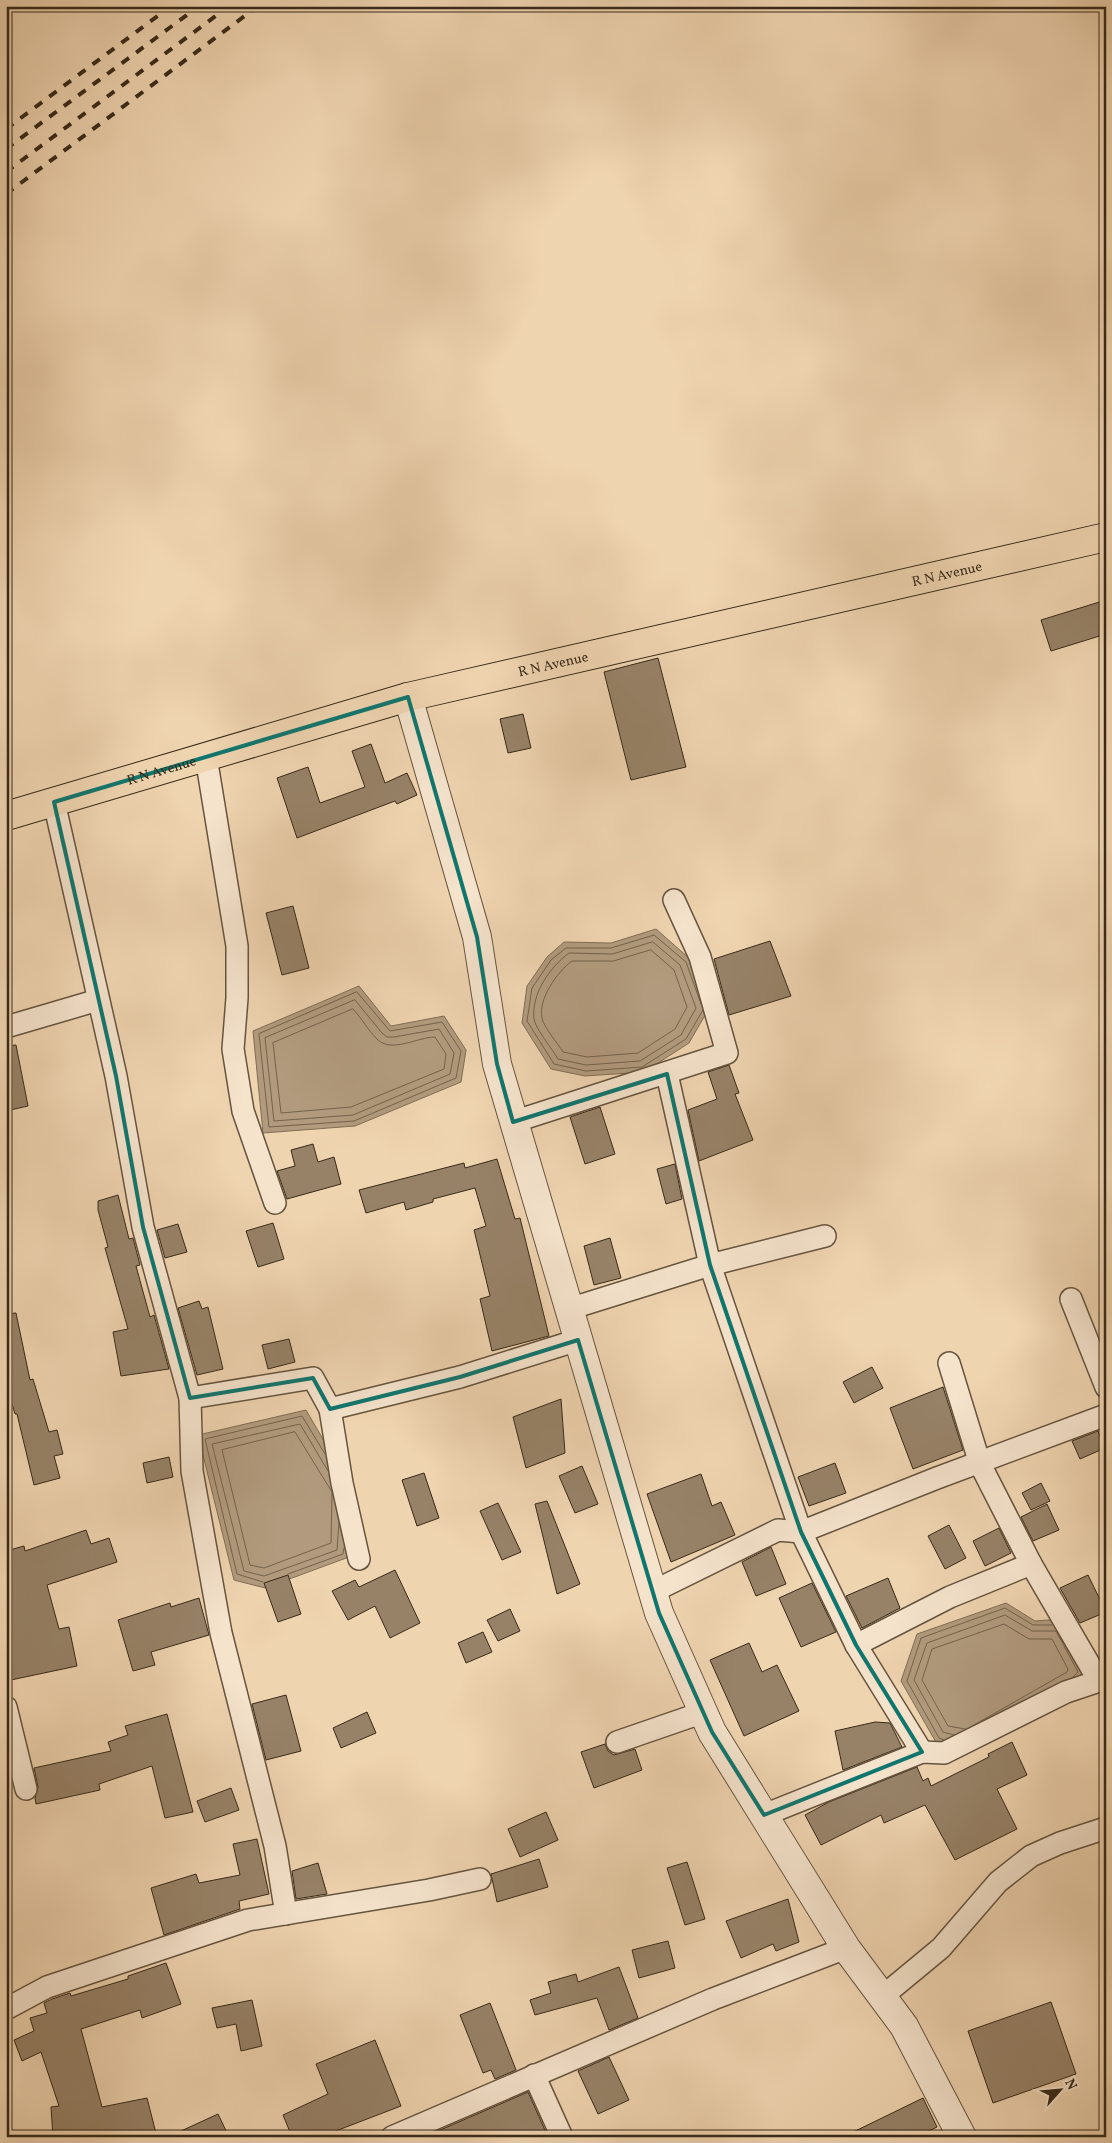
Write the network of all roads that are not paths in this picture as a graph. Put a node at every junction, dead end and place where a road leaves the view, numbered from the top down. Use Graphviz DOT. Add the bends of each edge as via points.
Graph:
graph roads {
  1 [pos="1106,537"];
  2 [pos="408,697"];
  3 [pos="206,757"];
  4 [pos="54,802"];
  5 [pos="6,816"];
  6 [pos="674,900"];
  7 [pos="98,1000"];
  8 [pos="6,1027"];
  9 [pos="667,1074"];
  10 [pos="514,1122"];
  11 [pos="275,1203"];
  12 [pos="825,1236"];
  13 [pos="710,1266"];
  14 [pos="1070,1299"];
  15 [pos="569,1309"];
  16 [pos="578,1340"];
  17 [pos="949,1363"];
  18 [pos="1106,1387"];
  19 [pos="190,1398"];
  20 [pos="330,1409"];
  21 [pos="1106,1416"];
  22 [pos="980,1464"];
  23 [pos="800,1532"];
  24 [pos="359,1559"];
  25 [pos="1031,1564"];
  26 [pos="652,1592"];
  27 [pos="856,1645"];
  28 [pos="1104,1685"];
  29 [pos="6,1707"];
  30 [pos="704,1712"];
  31 [pos="617,1742"];
  32 [pos="922,1752"];
  33 [pos="26,1789"];
  34 [pos="764,1815"];
  35 [pos="1106,1828"];
  36 [pos="480,1879"];
  37 [pos="286,1914"];
  38 [pos="846,1948"];
  39 [pos="883,1996"];
  40 [pos="6,2009"];
  41 [pos="534,2075"];
  42 [pos="392,2137"];
  43 [pos="562,2137"];
  44 [pos="962,2137"];
  1 -- 2 [label="main road, R N Avenue"];
  2 -- 3 [label="main road, R N Avenue"];
  2 -- 10 [label="street" via="477,937 497,1064"];
  3 -- 4 [label="main road, R N Avenue"];
  3 -- 11 [label="street" via="237,946 233,1049 243,1110"];
  4 -- 5 [label="main road, R N Avenue"];
  4 -- 7 [label="street"];
  6 -- 9 [label="street" via="700,957 727,1053"];
  7 -- 8 [label="street"];
  7 -- 19 [label="street" via="116,1076 143,1227"];
  9 -- 10 [label="street"];
  9 -- 13 [label="street"];
  10 -- 15 [label="street"];
  12 -- 13 [label="street"];
  13 -- 15 [label="street"];
  13 -- 23 [label="street"];
  14 -- 18 [label="street"];
  15 -- 16 [label="street"];
  16 -- 20 [label="street" via="460,1377"];
  16 -- 26 [label="street"];
  17 -- 22 [label="street"];
  19 -- 20 [label="street" via="313,1378"];
  19 -- 37 [label="street" via="192,1471 221,1633 275,1846"];
  20 -- 24 [label="street"];
  21 -- 22 [label="street"];
  22 -- 23 [label="street"];
  22 -- 25 [label="street"];
  23 -- 26 [label="street" via="778,1530"];
  23 -- 27 [label="street"];
  25 -- 27 [label="street" via="950,1597"];
  25 -- 28 [label="street"];
  26 -- 30 [label="street"];
  27 -- 32 [label="street"];
  28 -- 32 [label="street" via="1066,1692 944,1753"];
  29 -- 33 [label="street"];
  30 -- 31 [label="street"];
  30 -- 34 [label="street" via="712,1732"];
  32 -- 34 [label="street"];
  34 -- 38 [label="street"];
  35 -- 39 [label="street" via="1031,1856 998,1882 942,1948"];
  36 -- 37 [label="street"];
  37 -- 40 [label="street" via="248,1920 56,1984"];
  38 -- 39 [label="street"];
  38 -- 41 [label="street" via="713,1999"];
  39 -- 44 [label="street" via="904,2026"];
  41 -- 42 [label="street"];
  41 -- 43 [label="street"];
}
